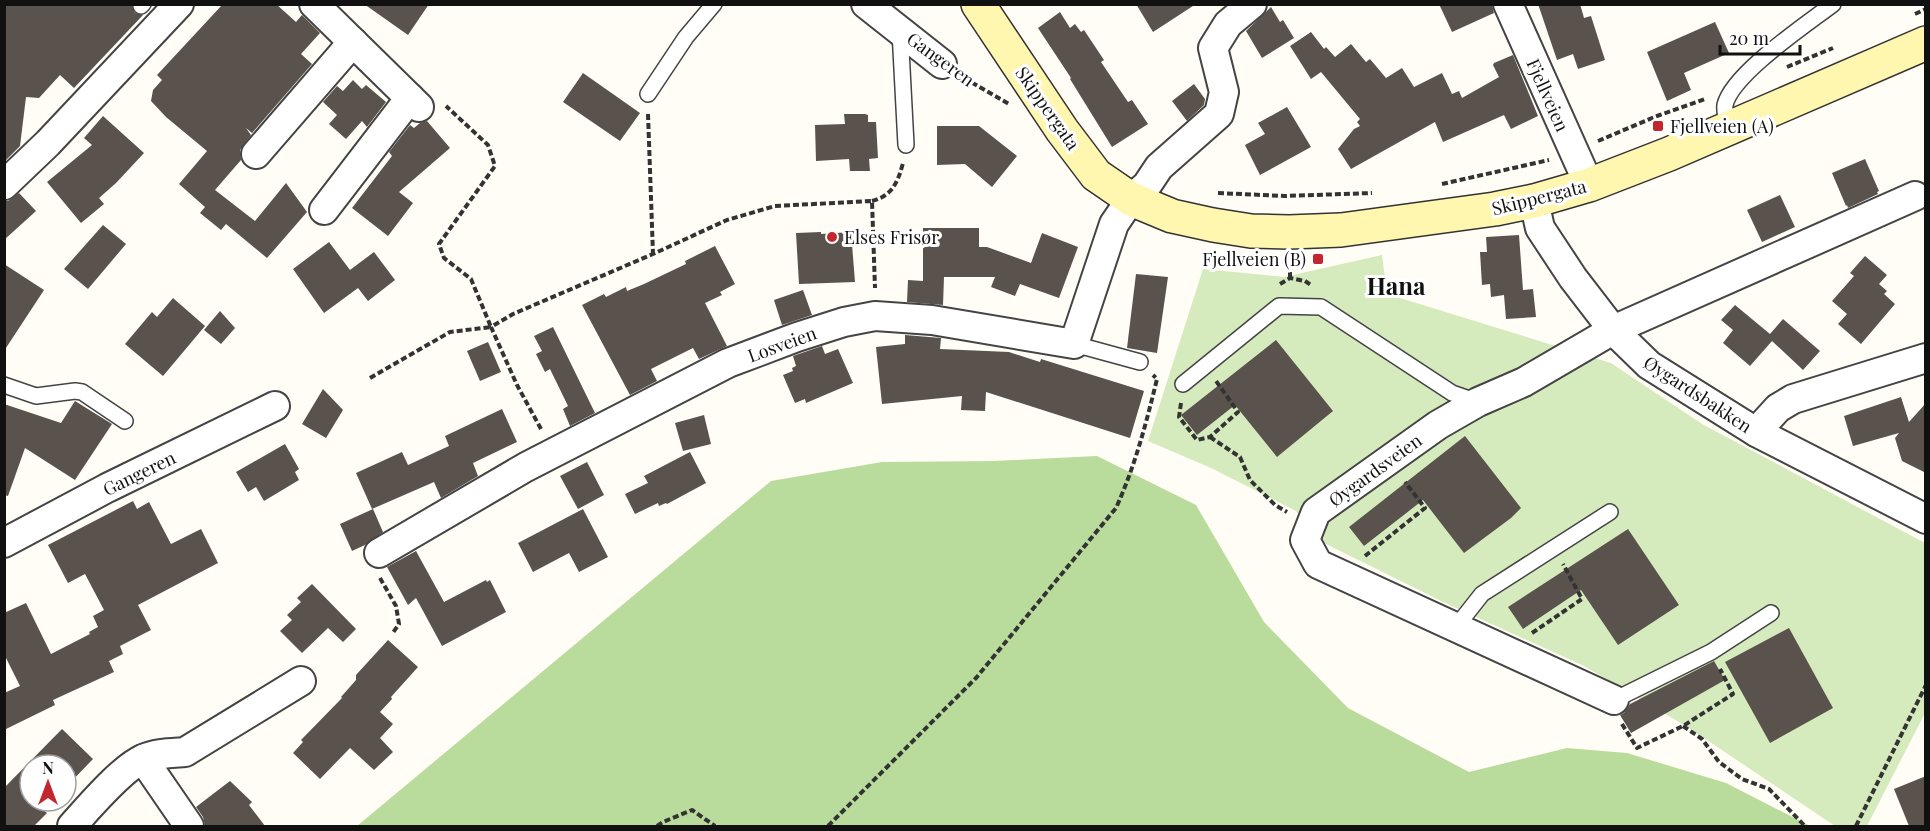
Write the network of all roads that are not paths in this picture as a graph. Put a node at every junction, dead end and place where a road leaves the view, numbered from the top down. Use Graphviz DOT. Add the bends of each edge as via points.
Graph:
graph roads {
  1 [pos="179,4"];
  2 [pos="314,4"];
  3 [pos="714,4"];
  4 [pos="866,4"];
  5 [pos="978,4"];
  6 [pos="1252,4"];
  7 [pos="1508,4"];
  8 [pos="1833,4"];
  9 [pos="900,29"];
  10 [pos="353,42"];
  11 [pos="1926,43"];
  12 [pos="942,64"];
  13 [pos="648,94"];
  14 [pos="1728,128"];
  15 [pos="906,145"];
  16 [pos="256,154"];
  17 [pos="4,185"];
  18 [pos="1590,185"];
  19 [pos="1915,196"];
  20 [pos="1131,199"];
  21 [pos="1534,201"];
  22 [pos="324,210"];
  23 [pos="1613,330"];
  24 [pos="1074,344"];
  25 [pos="1926,358"];
  26 [pos="1140,362"];
  27 [pos="1183,384"];
  28 [pos="4,385"];
  29 [pos="1478,402"];
  30 [pos="275,406"];
  31 [pos="125,421"];
  32 [pos="1756,432"];
  33 [pos="1610,512"];
  34 [pos="1926,519"];
  35 [pos="4,543"];
  36 [pos="379,554"];
  37 [pos="1771,613"];
  38 [pos="1456,627"];
  39 [pos="301,681"];
  40 [pos="1614,700"];
  41 [pos="143,759"];
  42 [pos="72,826"];
  43 [pos="189,826"];
  1 -- 17 [label="street"];
  2 -- 10 [label="street"];
  3 -- 13 [label="lane" via="686,37"];
  4 -- 9 [label="street, Gangeren"];
  5 -- 20 [label="main road, Skippergata" via="1095,175"];
  6 -- 20 [label="street" via="1228,24 1213,48 1224,92 1219,114 1159,167"];
  7 -- 18 [label="street, Fjellveien"];
  8 -- 14 [label="lane" via="1763,57 1732,90 1725,106"];
  9 -- 12 [label="street, Gangeren"];
  9 -- 15 [label="lane"];
  10 -- 16 [label="street"];
  10 -- 22 [label="street" via="424,103"];
  11 -- 14 [label="main road, Skippergata"];
  14 -- 18 [label="main road, Skippergata"];
  18 -- 21 [label="main road, Skippergata"];
  19 -- 23 [label="street"];
  20 -- 21 [label="main road, Skippergata" via="1172,216 1213,225 1289,232 1341,230"];
  20 -- 24 [label="street" via="1114,224"];
  21 -- 23 [label="street, Øygardsbakken" via="1540,228"];
  23 -- 29 [label="street, Øygardsveien" via="1524,382"];
  23 -- 32 [label="street, Øygardsbakken" via="1649,365"];
  24 -- 26 [label="lane"];
  24 -- 36 [label="street, Losveien" via="932,320 875,316 844,322 728,363 526,467"];
  25 -- 32 [label="street" via="1793,399 1778,408"];
  27 -- 29 [label="lane" via="1279,306 1321,307 1452,393"];
  28 -- 31 [label="lane" via="36,396 82,392"];
  29 -- 38 [label="street, Øygardsveien" via="1438,425 1316,512 1305,540 1318,564"];
  30 -- 35 [label="street, Gangeren"];
  32 -- 34 [label="street, Øygardsbakken"];
  33 -- 38 [label="lane" via="1482,594"];
  37 -- 40 [label="lane" via="1711,652"];
  38 -- 40 [label="street, Øygardsveien"];
  39 -- 41 [label="street" via="185,752"];
  41 -- 42 [label="street" via="124,772"];
  41 -- 43 [label="street"];
}
